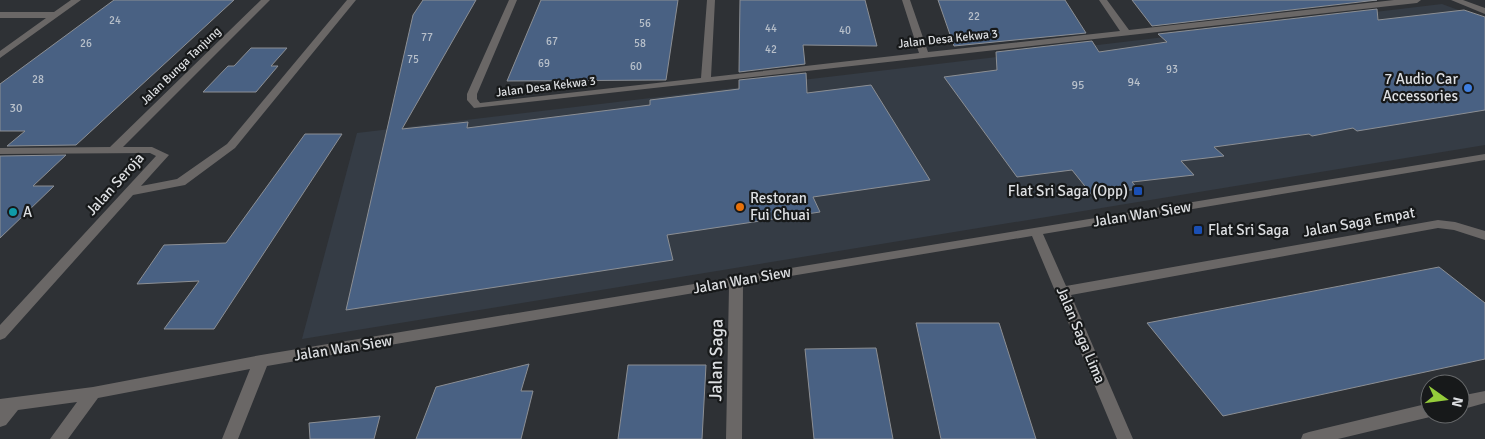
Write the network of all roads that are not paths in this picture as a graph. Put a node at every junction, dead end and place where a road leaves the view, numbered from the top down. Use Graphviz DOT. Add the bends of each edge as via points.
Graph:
graph roads {
  1 [pos="77,0"];
  2 [pos="266,0"];
  3 [pos="352,0"];
  4 [pos="513,0"];
  5 [pos="711,0"];
  6 [pos="906,0"];
  7 [pos="1103,0"];
  8 [pos="1416,0"];
  9 [pos="1455,0"];
  10 [pos="1485,11"];
  11 [pos="0,15"];
  12 [pos="56,15"];
  13 [pos="1126,32"];
  14 [pos="924,54"];
  15 [pos="0,55"];
  16 [pos="706,80"];
  17 [pos="0,150"];
  18 [pos="114,150"];
  19 [pos="1485,157"];
  20 [pos="130,192"];
  21 [pos="1036,231"];
  22 [pos="1485,236"];
  23 [pos="736,282"];
  24 [pos="1062,292"];
  25 [pos="0,334"];
  26 [pos="261,361"];
  27 [pos="93,393"];
  28 [pos="1485,397"];
  29 [pos="1470,401"];
  30 [pos="6,406"];
  31 [pos="1420,412"];
  32 [pos="0,420"];
  33 [pos="58,439"];
  34 [pos="230,439"];
  35 [pos="734,439"];
  36 [pos="1125,439"];
  37 [pos="1309,439"];
  1 -- 12 [label="street"];
  2 -- 18 [label="street, Jalan Bunga Tanjung"];
  3 -- 20 [label="street" via="231,146 181,182"];
  4 -- 16 [label="street, Jalan Desa Kekwa 3" via="472,94 472,100 483,107"];
  5 -- 16 [label="street"];
  6 -- 14 [label="street"];
  7 -- 13 [label="street"];
  8 -- 13 [label="street, Jalan Desa Kekwa 3"];
  9 -- 10 [label="street"];
  11 -- 12 [label="street"];
  12 -- 15 [label="street"];
  13 -- 14 [label="street, Jalan Desa Kekwa 3"];
  14 -- 16 [label="street, Jalan Desa Kekwa 3"];
  17 -- 18 [label="street, Jalan Seroja"];
  18 -- 20 [label="street, Jalan Seroja" via="152,150 162,155"];
  19 -- 21 [label="street, Jalan Wan Siew"];
  20 -- 25 [label="street, Jalan Seroja"];
  21 -- 23 [label="street, Jalan Wan Siew"];
  21 -- 24 [label="street, Jalan Saga Lima"];
  22 -- 24 [label="street, Jalan Saga Empat" via="1438,224"];
  23 -- 26 [label="street, Jalan Wan Siew"];
  23 -- 35 [label="street, Jalan Saga"];
  24 -- 36 [label="street, Jalan Saga Lima"];
  26 -- 27 [label="street, Jalan Wan Siew"];
  26 -- 34 [label="street"];
  27 -- 30 [label="street, Jalan Wan Siew"];
  27 -- 33 [label="street"];
  28 -- 29 [label="street"];
  30 -- 32 [label="street"];
  31 -- 37 [label="street"];
}
